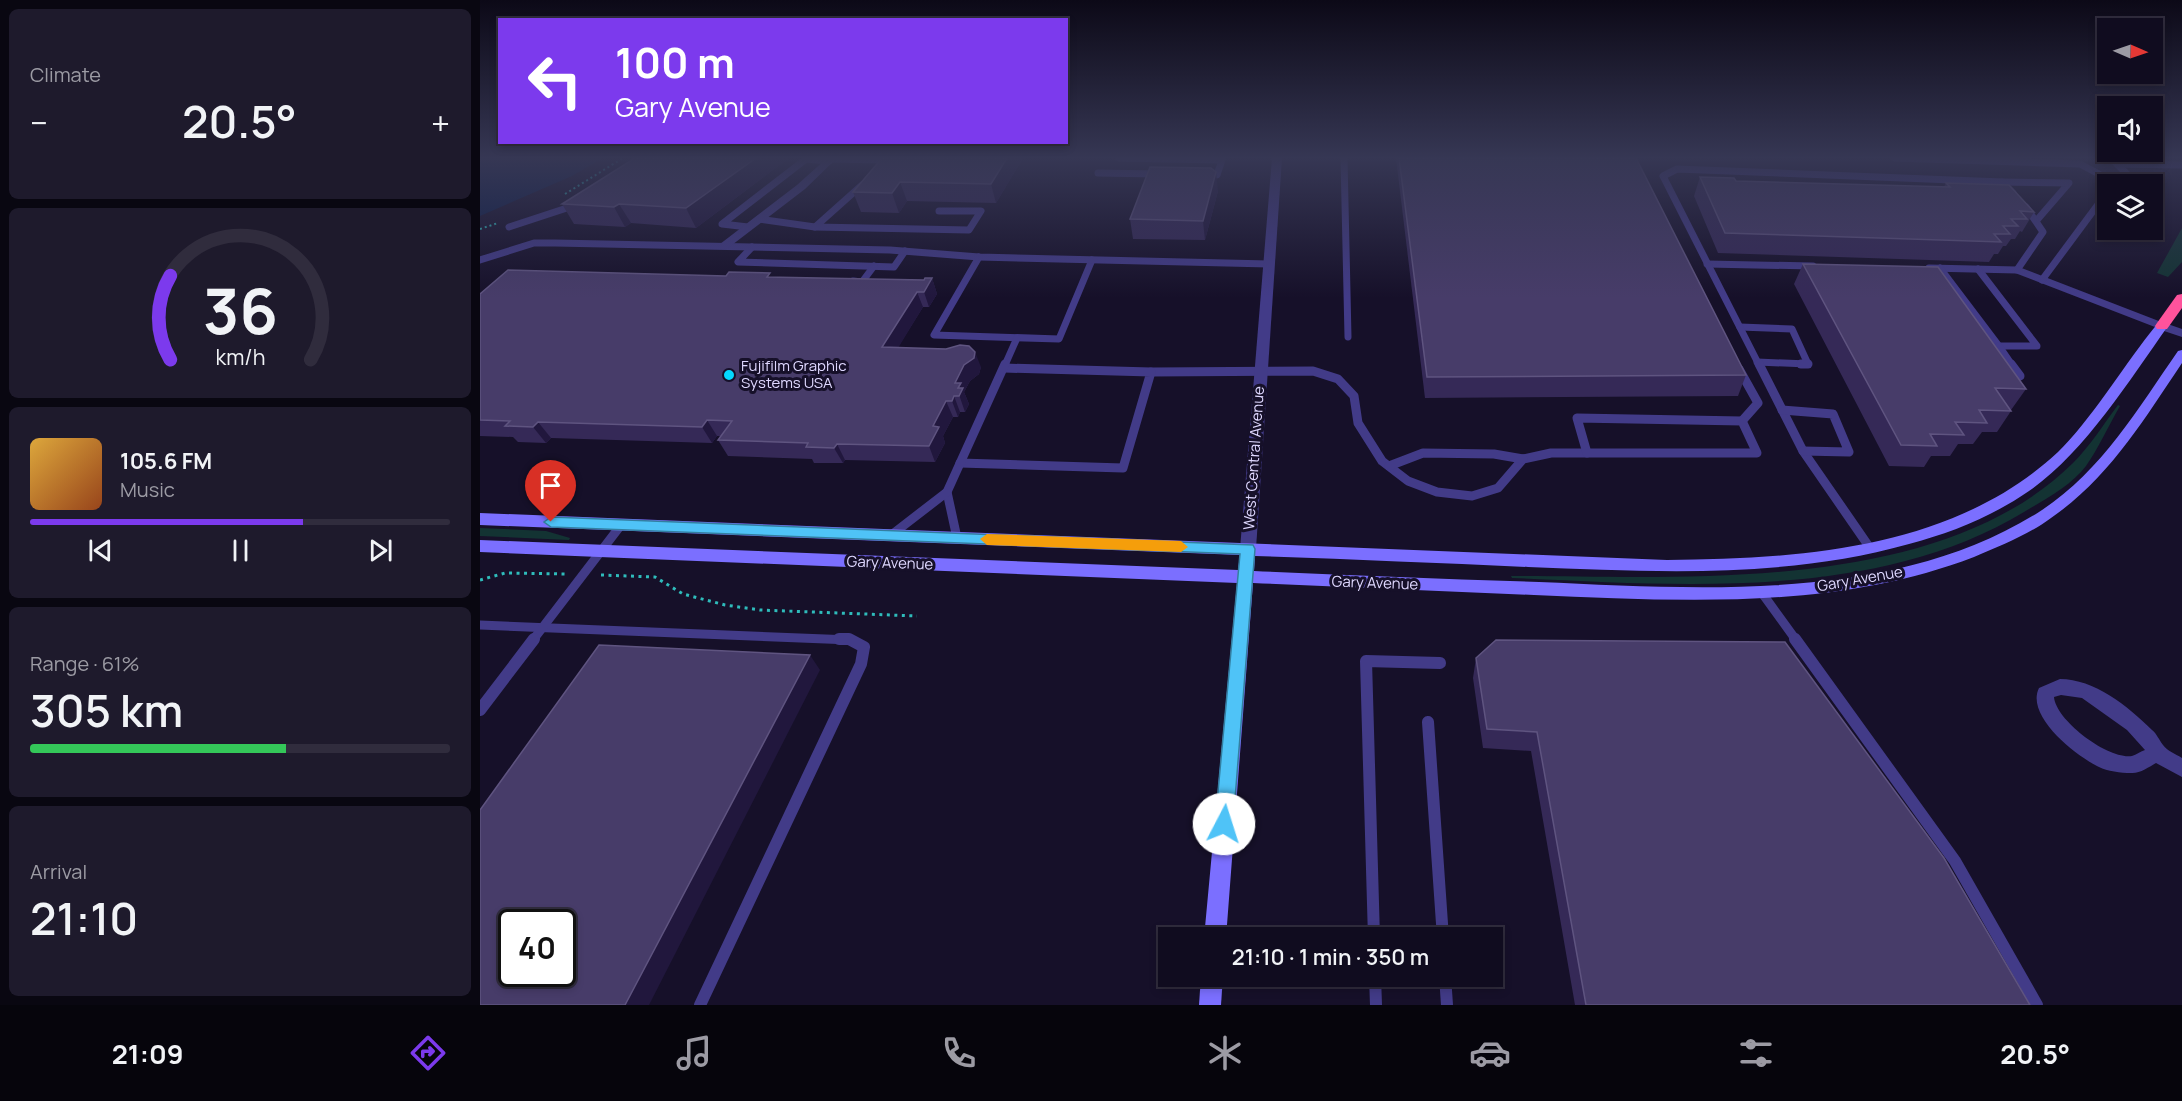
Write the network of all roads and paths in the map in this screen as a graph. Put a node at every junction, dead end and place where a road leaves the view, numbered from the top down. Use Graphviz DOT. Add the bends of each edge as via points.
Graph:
graph roads {
  1 [pos="576,205"];
  2 [pos="747,205"];
  3 [pos="776,205"];
  4 [pos="840,205"];
  5 [pos="1273,205"];
  6 [pos="1345,205"];
  7 [pos="1677,205"];
  8 [pos="2024,205"];
  9 [pos="2050,205"];
  10 [pos="2097,206"];
  11 [pos="939,211"];
  12 [pos="759,219"];
  13 [pos="2037,220"];
  14 [pos="815,226"];
  15 [pos="509,227"];
  16 [pos="748,227"];
  17 [pos="724,246"];
  18 [pos="752,247"];
  19 [pos="905,251"];
  20 [pos="979,257"];
  21 [pos="480,260"];
  22 [pos="1092,260"];
  23 [pos="767,263"];
  24 [pos="1269,264"];
  25 [pos="1707,264"];
  26 [pos="874,266"];
  27 [pos="1824,266"];
  28 [pos="1917,268"];
  29 [pos="1940,268"];
  30 [pos="1978,269"];
  31 [pos="2017,270"];
  32 [pos="761,271"];
  33 [pos="2042,280"];
  34 [pos="841,281"];
  35 [pos="2182,298"];
  36 [pos="2162,326"];
  37 [pos="1740,327"];
  38 [pos="2182,333"];
  39 [pos="1348,337"];
  40 [pos="1017,338"];
  41 [pos="1999,346"];
  42 [pos="2182,354"];
  43 [pos="1734,360"];
  44 [pos="1757,362"];
  45 [pos="1004,368"];
  46 [pos="1261,371"];
  47 [pos="1150,372"];
  48 [pos="2020,376"];
  49 [pos="1782,410"];
  50 [pos="1742,421"];
  51 [pos="1803,451"];
  52 [pos="1587,453"];
  53 [pos="1523,459"];
  54 [pos="960,463"];
  55 [pos="1389,466"];
  56 [pos="947,492"];
  57 [pos="480,519"];
  58 [pos="621,525"];
  59 [pos="890,536"];
  60 [pos="957,538"];
  61 [pos="480,546"];
  62 [pos="1870,548"];
  63 [pos="1248,549"];
  64 [pos="602,551"];
  65 [pos="546,573"];
  66 [pos="621,575"];
  67 [pos="1245,578"];
  68 [pos="480,580"];
  69 [pos="1762,593"];
  70 [pos="917,616"];
  71 [pos="480,625"];
  72 [pos="544,627"];
  73 [pos="1440,663"];
  74 [pos="480,710"];
  75 [pos="1428,722"];
  76 [pos="2157,753"];
  77 [pos="2182,768"];
  78 [pos="1216,927"];
  79 [pos="1374,927"];
  80 [pos="1442,927"];
  81 [pos="1211,987"];
  82 [pos="1375,987"];
  83 [pos="1446,987"];
  84 [pos="700,1005"];
  85 [pos="1210,1005"];
  86 [pos="1376,1005"];
  87 [pos="1447,1005"];
  88 [pos="2037,1005"];
  1 -- 15 [label="lane"];
  2 -- 16 [label="lane" via="722,224"];
  3 -- 12 [label="street"];
  4 -- 14 [label="lane"];
  5 -- 24 [label="street, West Central Avenue"];
  6 -- 39 [label="lane"];
  7 -- 25 [label="lane"];
  8 -- 13 [label="lane"];
  9 -- 13 [label="lane"];
  10 -- 33 [label="lane"];
  11 -- 14 [label="lane" via="981,211 969,230"];
  12 -- 14 [label="lane"];
  12 -- 16 [label="street"];
  13 -- 31 [label="lane" via="2043,232"];
  16 -- 17 [label="street"];
  17 -- 18 [label="lane"];
  17 -- 21 [label="lane" via="534,243"];
  18 -- 19 [label="lane"];
  18 -- 23 [label="lane" via="738,262"];
  19 -- 20 [label="lane"];
  19 -- 26 [label="lane" via="894,267"];
  20 -- 22 [label="lane"];
  20 -- 40 [label="lane" via="934,335"];
  22 -- 24 [label="lane"];
  22 -- 40 [label="lane" via="1059,339"];
  23 -- 26 [label="lane"];
  23 -- 32 [label="lane"];
  24 -- 46 [label="street, West Central Avenue"];
  25 -- 27 [label="lane"];
  25 -- 37 [label="lane"];
  26 -- 34 [label="lane" via="862,282"];
  28 -- 29 [label="lane"];
  29 -- 30 [label="lane"];
  29 -- 41 [label="lane"];
  30 -- 31 [label="lane"];
  30 -- 41 [label="lane" via="2037,346"];
  31 -- 33 [label="lane"];
  33 -- 36 [label="lane"];
  35 -- 36 [label="highway"];
  36 -- 38 [label="street"];
  36 -- 62 [label="main road, Gary Avenue" via="2076,440 2049,468 2021,489 1970,517"];
  37 -- 44 [label="lane"];
  37 -- 44 [label="lane" via="1792,329 1808,364"];
  40 -- 45 [label="lane"];
  41 -- 48 [label="lane"];
  42 -- 69 [label="main road, Gary Avenue" via="2098,471 2070,498 2034,521 1990,543 1911,570 1838,585"];
  43 -- 50 [label="lane" via="1758,403"];
  44 -- 49 [label="lane"];
  45 -- 47 [label="lane"];
  45 -- 54 [label="lane"];
  46 -- 47 [label="lane"];
  46 -- 55 [label="lane" via="1313,371 1338,379 1354,396 1358,423"];
  46 -- 63 [label="street, West Central Avenue"];
  47 -- 54 [label="lane" via="1123,468"];
  49 -- 51 [label="lane"];
  49 -- 51 [label="lane" via="1833,414 1849,452"];
  50 -- 52 [label="lane" via="1577,418"];
  50 -- 52 [label="lane" via="1757,453"];
  51 -- 62 [label="lane"];
  52 -- 53 [label="lane" via="1551,453"];
  53 -- 55 [label="lane" via="1494,454 1423,453"];
  53 -- 55 [label="lane" via="1498,488 1472,496 1437,492 1408,481"];
  54 -- 56 [label="lane"];
  56 -- 59 [label="lane"];
  56 -- 60 [label="lane"];
  57 -- 58 [label="main road, Gary Avenue"];
  58 -- 59 [label="main road, Gary Avenue"];
  58 -- 64 [label="lane"];
  59 -- 60 [label="main road, Gary Avenue"];
  60 -- 63 [label="main road, Gary Avenue"];
  61 -- 64 [label="main road, Gary Avenue"];
  62 -- 63 [label="main road, Gary Avenue" via="1806,560 1714,567"];
  63 -- 67 [label="main road, West Central Avenue"];
  64 -- 67 [label="main road, Gary Avenue"];
  64 -- 72 [label="lane"];
  65 -- 68 [label="path" via="506,573"];
  66 -- 70 [label="path" via="655,577 683,594 725,605"];
  67 -- 69 [label="main road, Gary Avenue" via="1670,594"];
  67 -- 78 [label="main road, West Central Avenue"];
  69 -- 88 [label="lane" via="1956,861"];
  71 -- 72 [label="lane"];
  72 -- 74 [label="lane"];
  72 -- 84 [label="lane" via="849,639 864,647 861,664"];
  73 -- 79 [label="lane" via="1366,661"];
  75 -- 80 [label="lane"];
  76 -- 76 [label="street" via="2133,765 2104,760 2058,726 2046,708 2045,693 2060,687 2088,692 2134,724"];
  76 -- 77 [label="street"];
  81 -- 85 [label="main road"];
  82 -- 86 [label="lane"];
  83 -- 87 [label="lane"];
}
